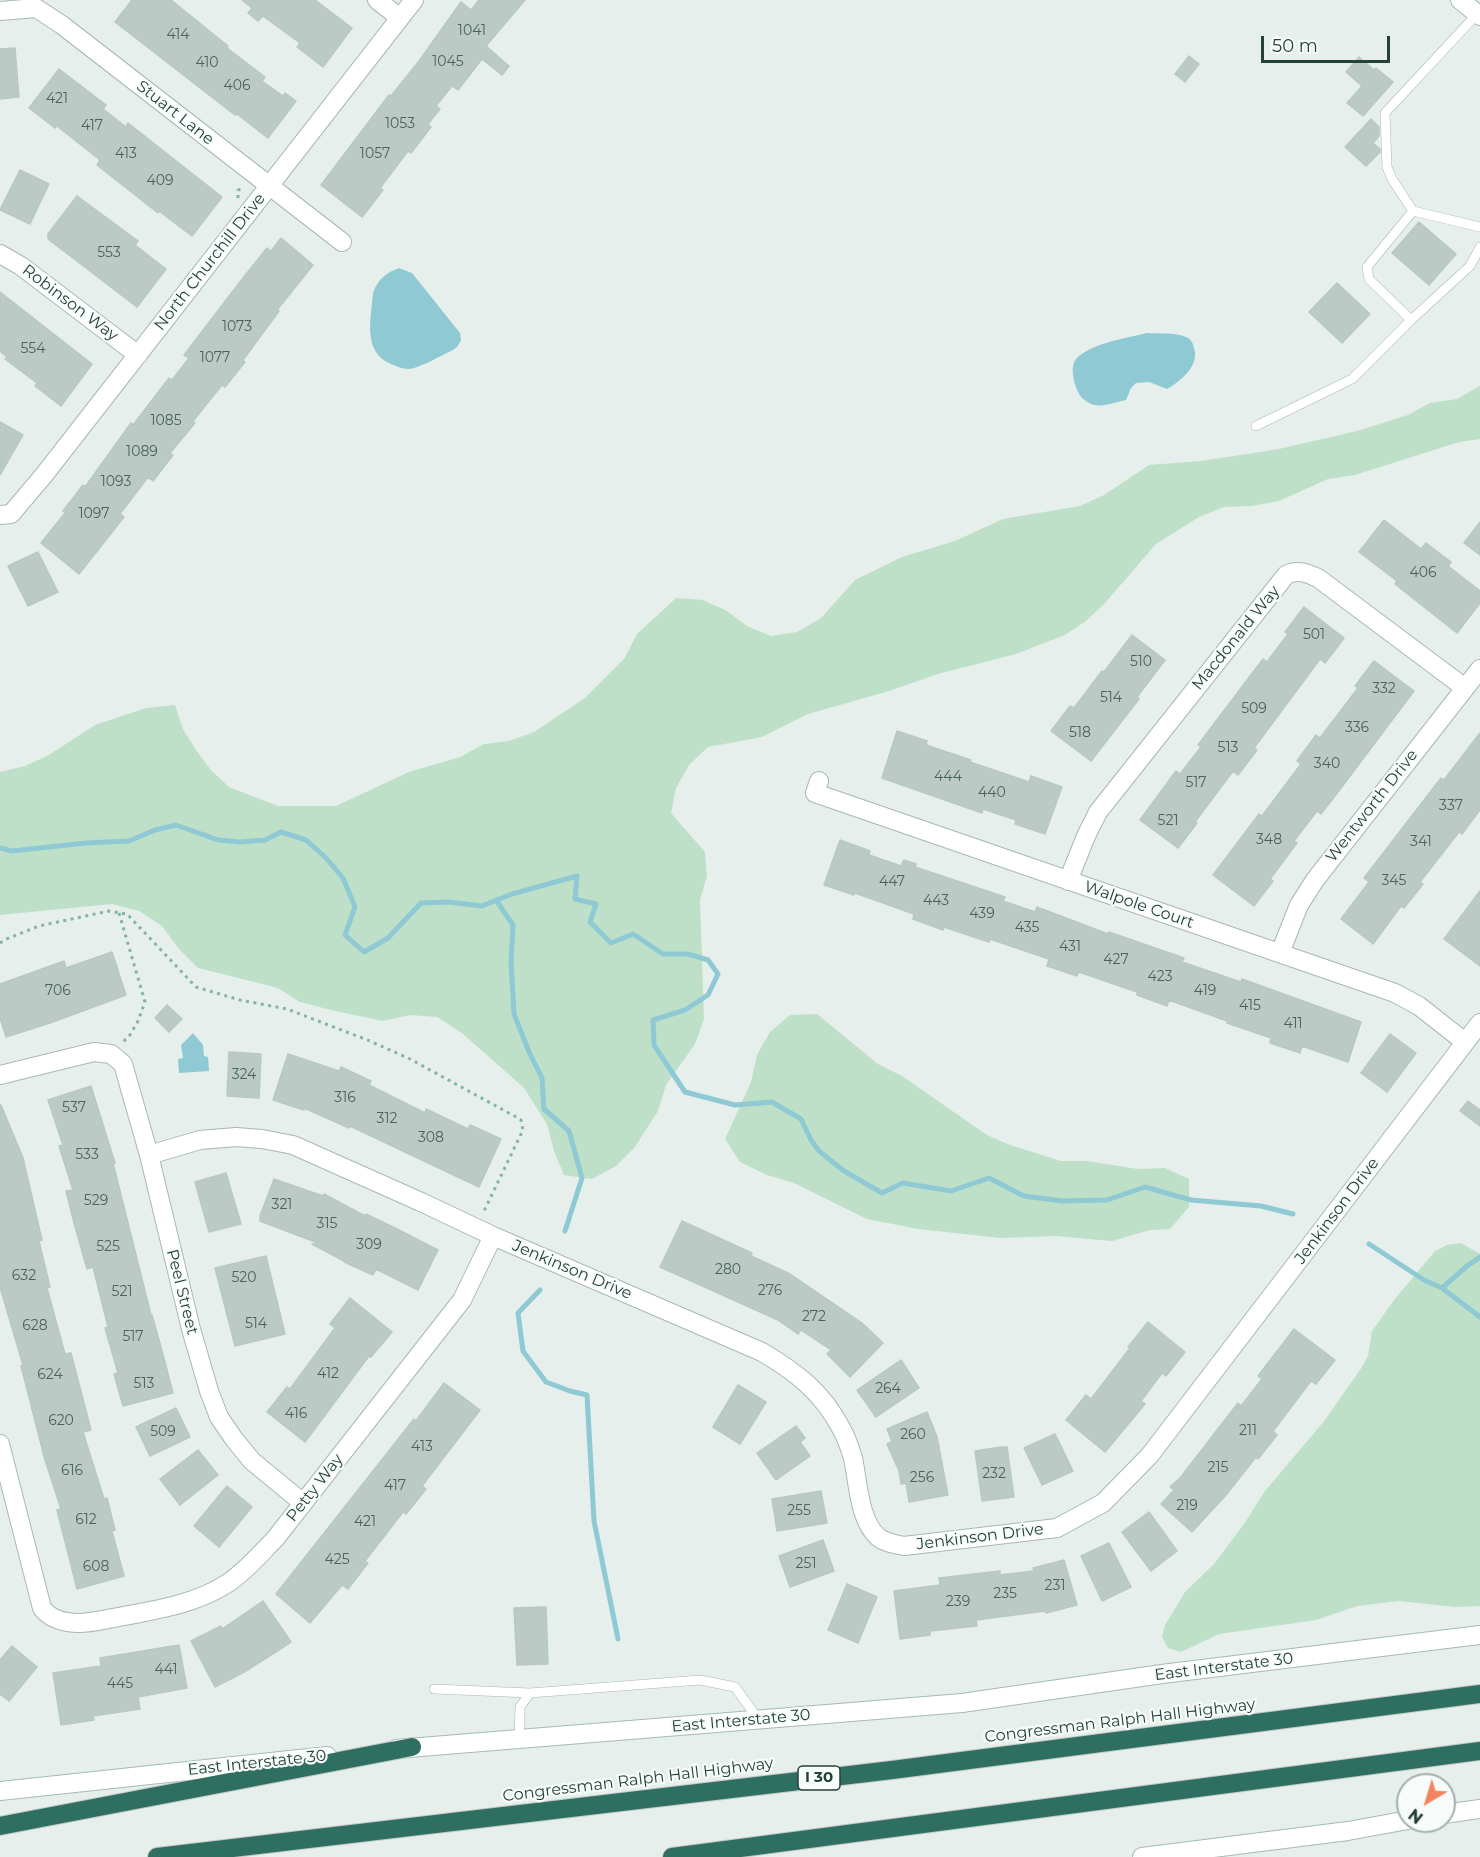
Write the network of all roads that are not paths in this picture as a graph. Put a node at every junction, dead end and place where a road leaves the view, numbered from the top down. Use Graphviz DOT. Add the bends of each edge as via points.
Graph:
graph roads {
  1 [pos="376,0"];
  2 [pos="414,0"];
  3 [pos="1460,0"];
  4 [pos="0,11"];
  5 [pos="1479,15"];
  6 [pos="400,18"];
  7 [pos="270,186"];
  8 [pos="1413,211"];
  9 [pos="1480,227"];
  10 [pos="342,242"];
  11 [pos="1480,247"];
  12 [pos="0,254"];
  13 [pos="1412,320"];
  14 [pos="138,355"];
  15 [pos="1256,426"];
  16 [pos="0,515"];
  17 [pos="1480,669"];
  18 [pos="1465,688"];
  19 [pos="819,781"];
  20 [pos="1068,881"];
  21 [pos="1280,953"];
  22 [pos="1480,1023"];
  23 [pos="1465,1042"];
  24 [pos="0,1075"];
  25 [pos="149,1155"];
  26 [pos="493,1236"];
  27 [pos="0,1444"];
  28 [pos="303,1503"];
  29 [pos="1480,1635"];
  30 [pos="434,1689"];
  31 [pos="530,1693"];
  32 [pos="1480,1694"];
  33 [pos="758,1719"];
  34 [pos="519,1739"];
  35 [pos="412,1747"];
  36 [pos="1480,1751"];
  37 [pos="0,1791"];
  38 [pos="1480,1809"];
  39 [pos="1456,1812"];
  40 [pos="1396,1822"];
  41 [pos="0,1826"];
  42 [pos="1171,1855"];
  43 [pos="157,1857"];
  44 [pos="672,1857"];
  45 [pos="1142,1857"];
  1 -- 6 [label="street"];
  2 -- 6 [label="street, North Churchill Drive"];
  3 -- 5 [label="street"];
  4 -- 7 [label="street, Stuart Lane" via="36,8"];
  5 -- 8 [label="lane" via="1385,113 1388,167"];
  6 -- 7 [label="street, North Churchill Drive"];
  7 -- 10 [label="street, Stuart Lane"];
  7 -- 14 [label="street, North Churchill Drive"];
  8 -- 9 [label="lane"];
  8 -- 13 [label="lane" via="1367,267 1368,279"];
  11 -- 13 [label="lane" via="1470,266"];
  12 -- 14 [label="street, Robinson Way"];
  13 -- 15 [label="lane" via="1352,379"];
  14 -- 16 [label="street, North Churchill Drive" via="11,514"];
  17 -- 18 [label="street, Wentworth Drive"];
  18 -- 20 [label="street, Macdonald Way" via="1318,578 1290,573 1098,812"];
  18 -- 21 [label="street, Wentworth Drive" via="1315,880 1299,905"];
  19 -- 20 [label="street, Walpole Court" via="815,793"];
  20 -- 21 [label="street, Walpole Court"];
  21 -- 23 [label="street, Walpole Court" via="1395,993 1419,1006"];
  22 -- 23 [label="street, Jenkinson Drive"];
  23 -- 26 [label="street, Jenkinson Drive" via="1150,1455 1103,1503 1057,1528 904,1546 878,1537 864,1513 852,1456 842,1430 813,1388 790,1368 762,1352"];
  24 -- 25 [label="street, Peel Street" via="94,1052 111,1054 126,1071"];
  25 -- 26 [label="street, Jenkinson Drive" via="200,1140 236,1137 293,1145"];
  25 -- 28 [label="street, Peel Street" via="191,1329 219,1417 252,1461"];
  26 -- 28 [label="street, Petty Way" via="462,1300"];
  27 -- 28 [label="street, Petty Way" via="42,1608 54,1619 78,1623 100,1620 177,1605 210,1593 247,1568"];
  29 -- 33 [label="street, East Interstate 30" via="962,1703"];
  30 -- 31 [label="lane"];
  31 -- 33 [label="lane" via="700,1680 735,1687"];
  31 -- 34 [label="lane" via="520,1707"];
  32 -- 43 [label="highway, Congressman Ralph Hall Highway / I 30" via="880,1771"];
  33 -- 34 [label="street, East Interstate 30"];
  34 -- 35 [label="street, East Interstate 30"];
  35 -- 37 [label="street, East Interstate 30"];
  35 -- 41 [label="highway"];
  36 -- 44 [label="highway"];
  38 -- 39 [label="street"];
  40 -- 42 [label="street"];
  42 -- 45 [label="street"];
}
